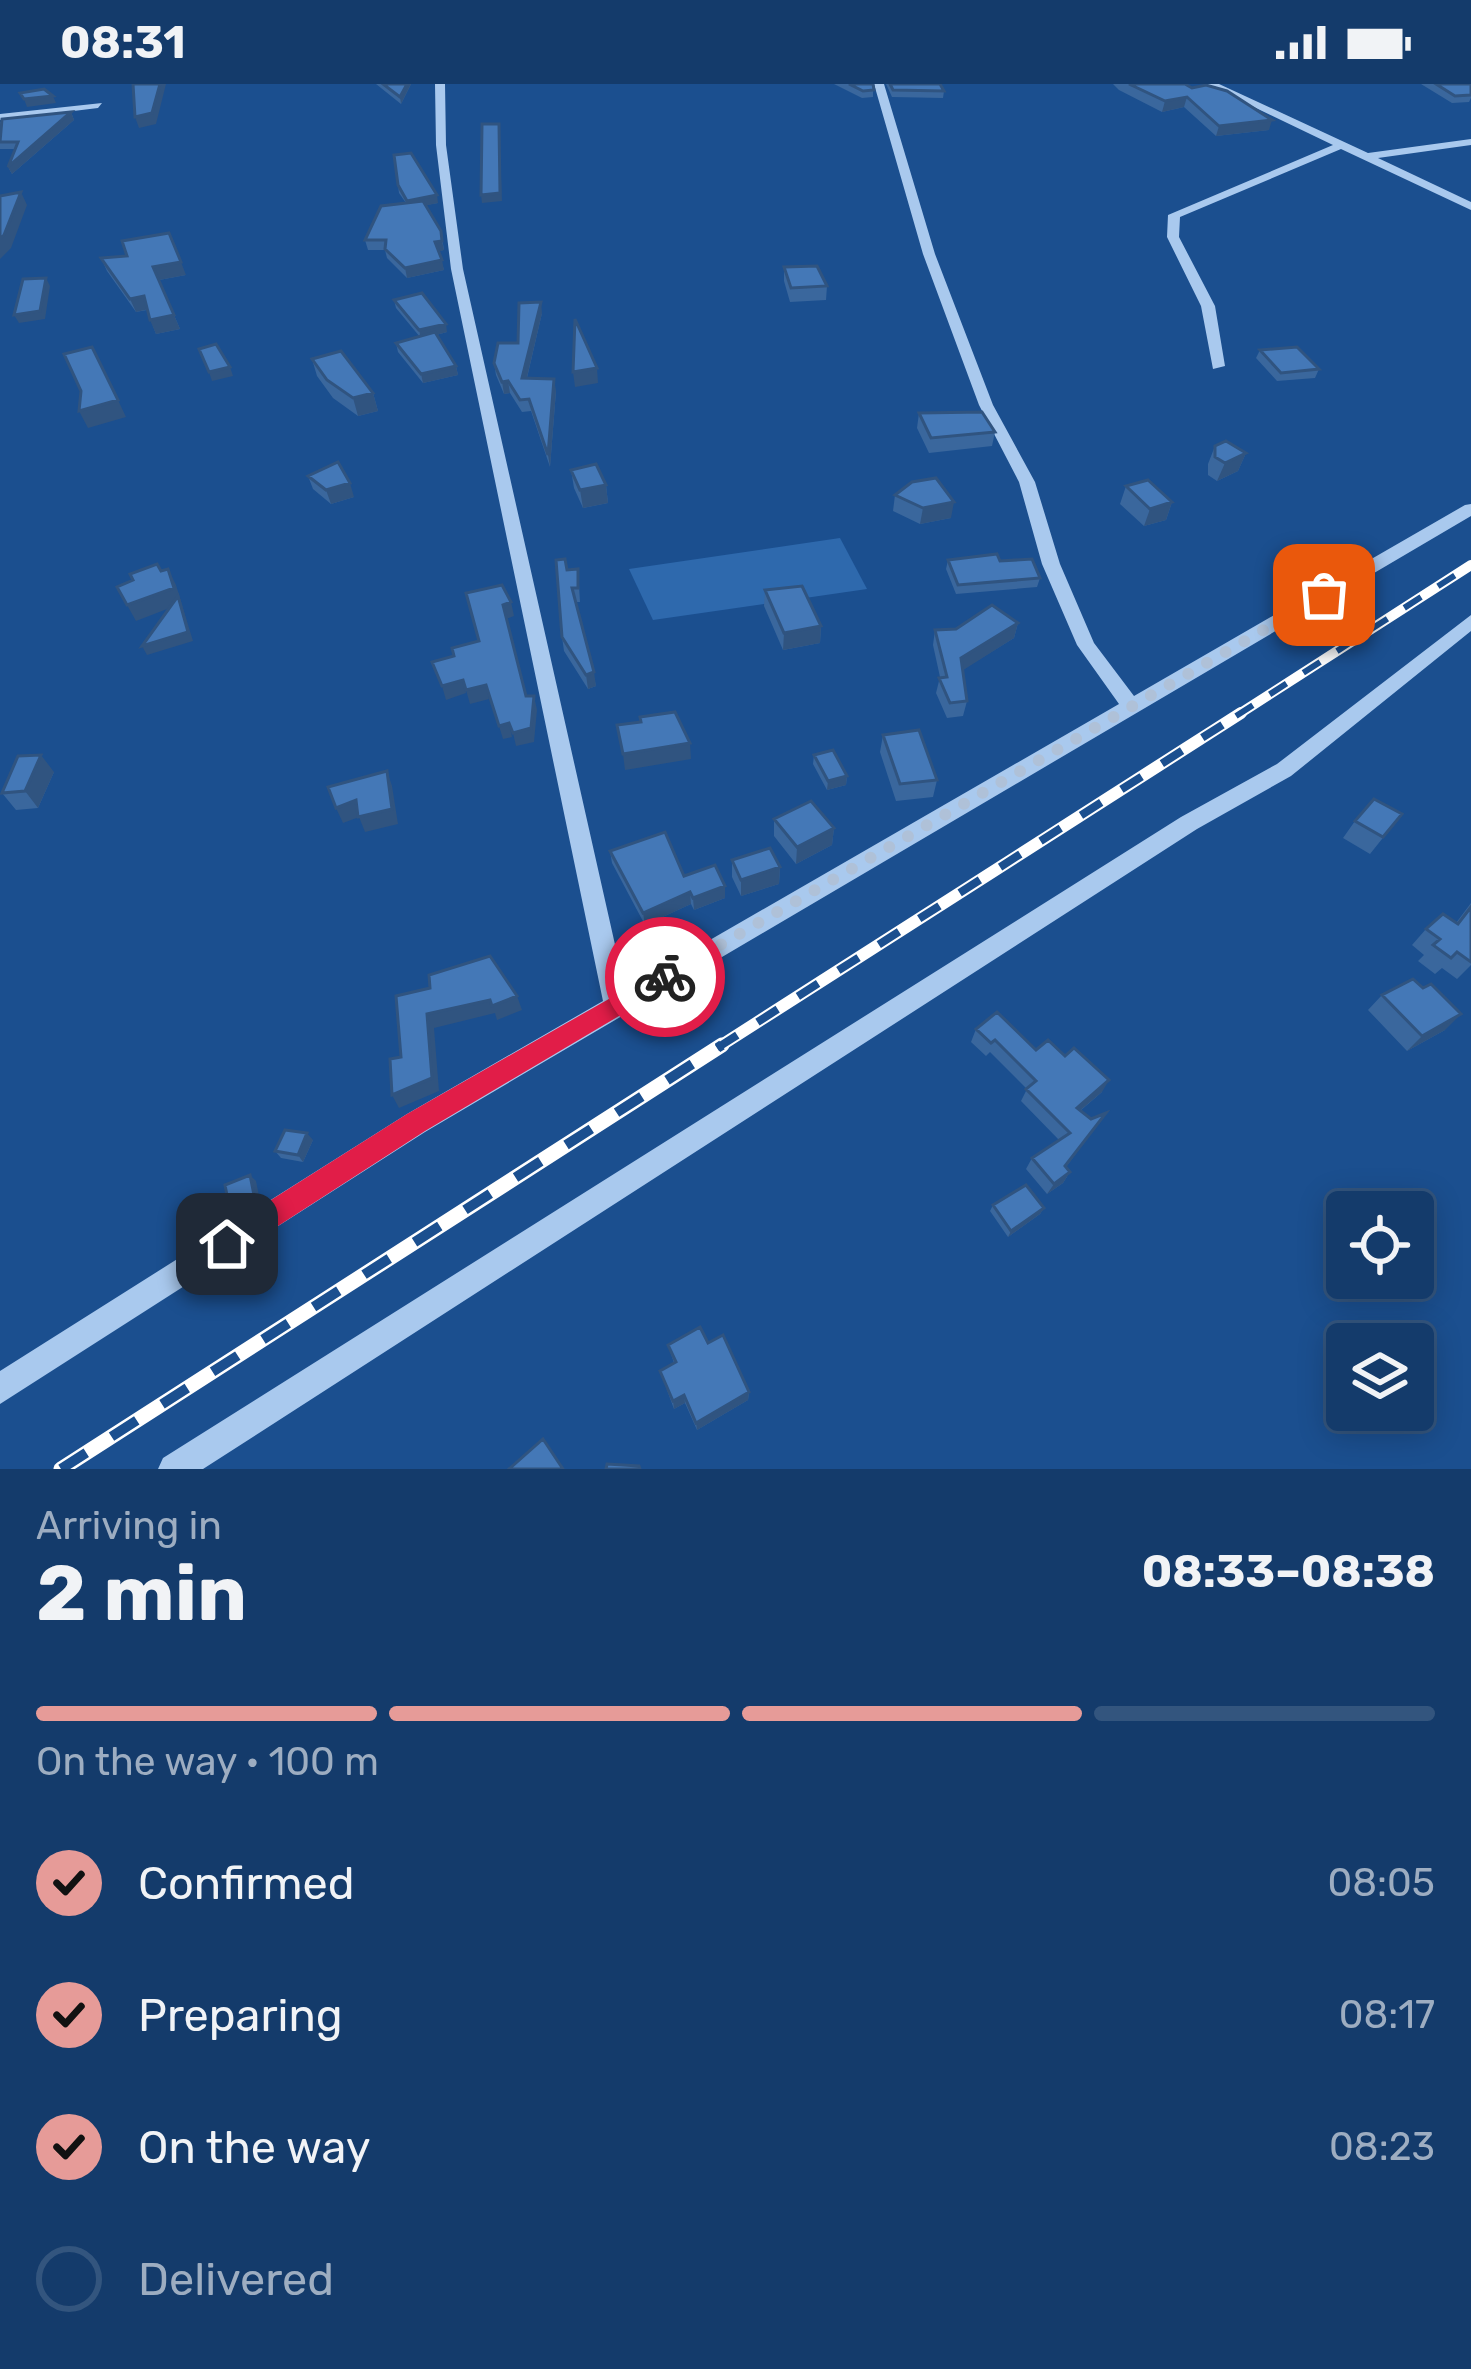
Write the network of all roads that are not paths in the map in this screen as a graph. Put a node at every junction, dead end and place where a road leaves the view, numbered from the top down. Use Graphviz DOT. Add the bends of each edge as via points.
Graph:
graph roads {
  1 [pos="440,84"];
  2 [pos="879,84"];
  3 [pos="1210,84"];
  4 [pos="98,105"];
  5 [pos="0,117"];
  6 [pos="1471,142"];
  7 [pos="1340,146"];
  8 [pos="1365,157"];
  9 [pos="1471,206"];
  10 [pos="1218,366"];
  11 [pos="1471,509"];
  12 [pos="1471,621"];
  13 [pos="1130,705"];
  14 [pos="616,1005"];
  15 [pos="0,1389"];
  16 [pos="175,1469"];
  1 -- 14 [label="street" via="457,269"];
  2 -- 13 [label="street" via="929,254 986,405 1027,482 1086,645"];
  3 -- 7 [label="street"];
  4 -- 5 [label="street"];
  6 -- 8 [label="street"];
  7 -- 8 [label="street"];
  7 -- 10 [label="street" via="1174,215 1173,237 1208,306"];
  8 -- 9 [label="street"];
  11 -- 13 [label="street"];
  12 -- 16 [label="street" via="1284,770"];
  13 -- 14 [label="street"];
  14 -- 15 [label="street"];
}
